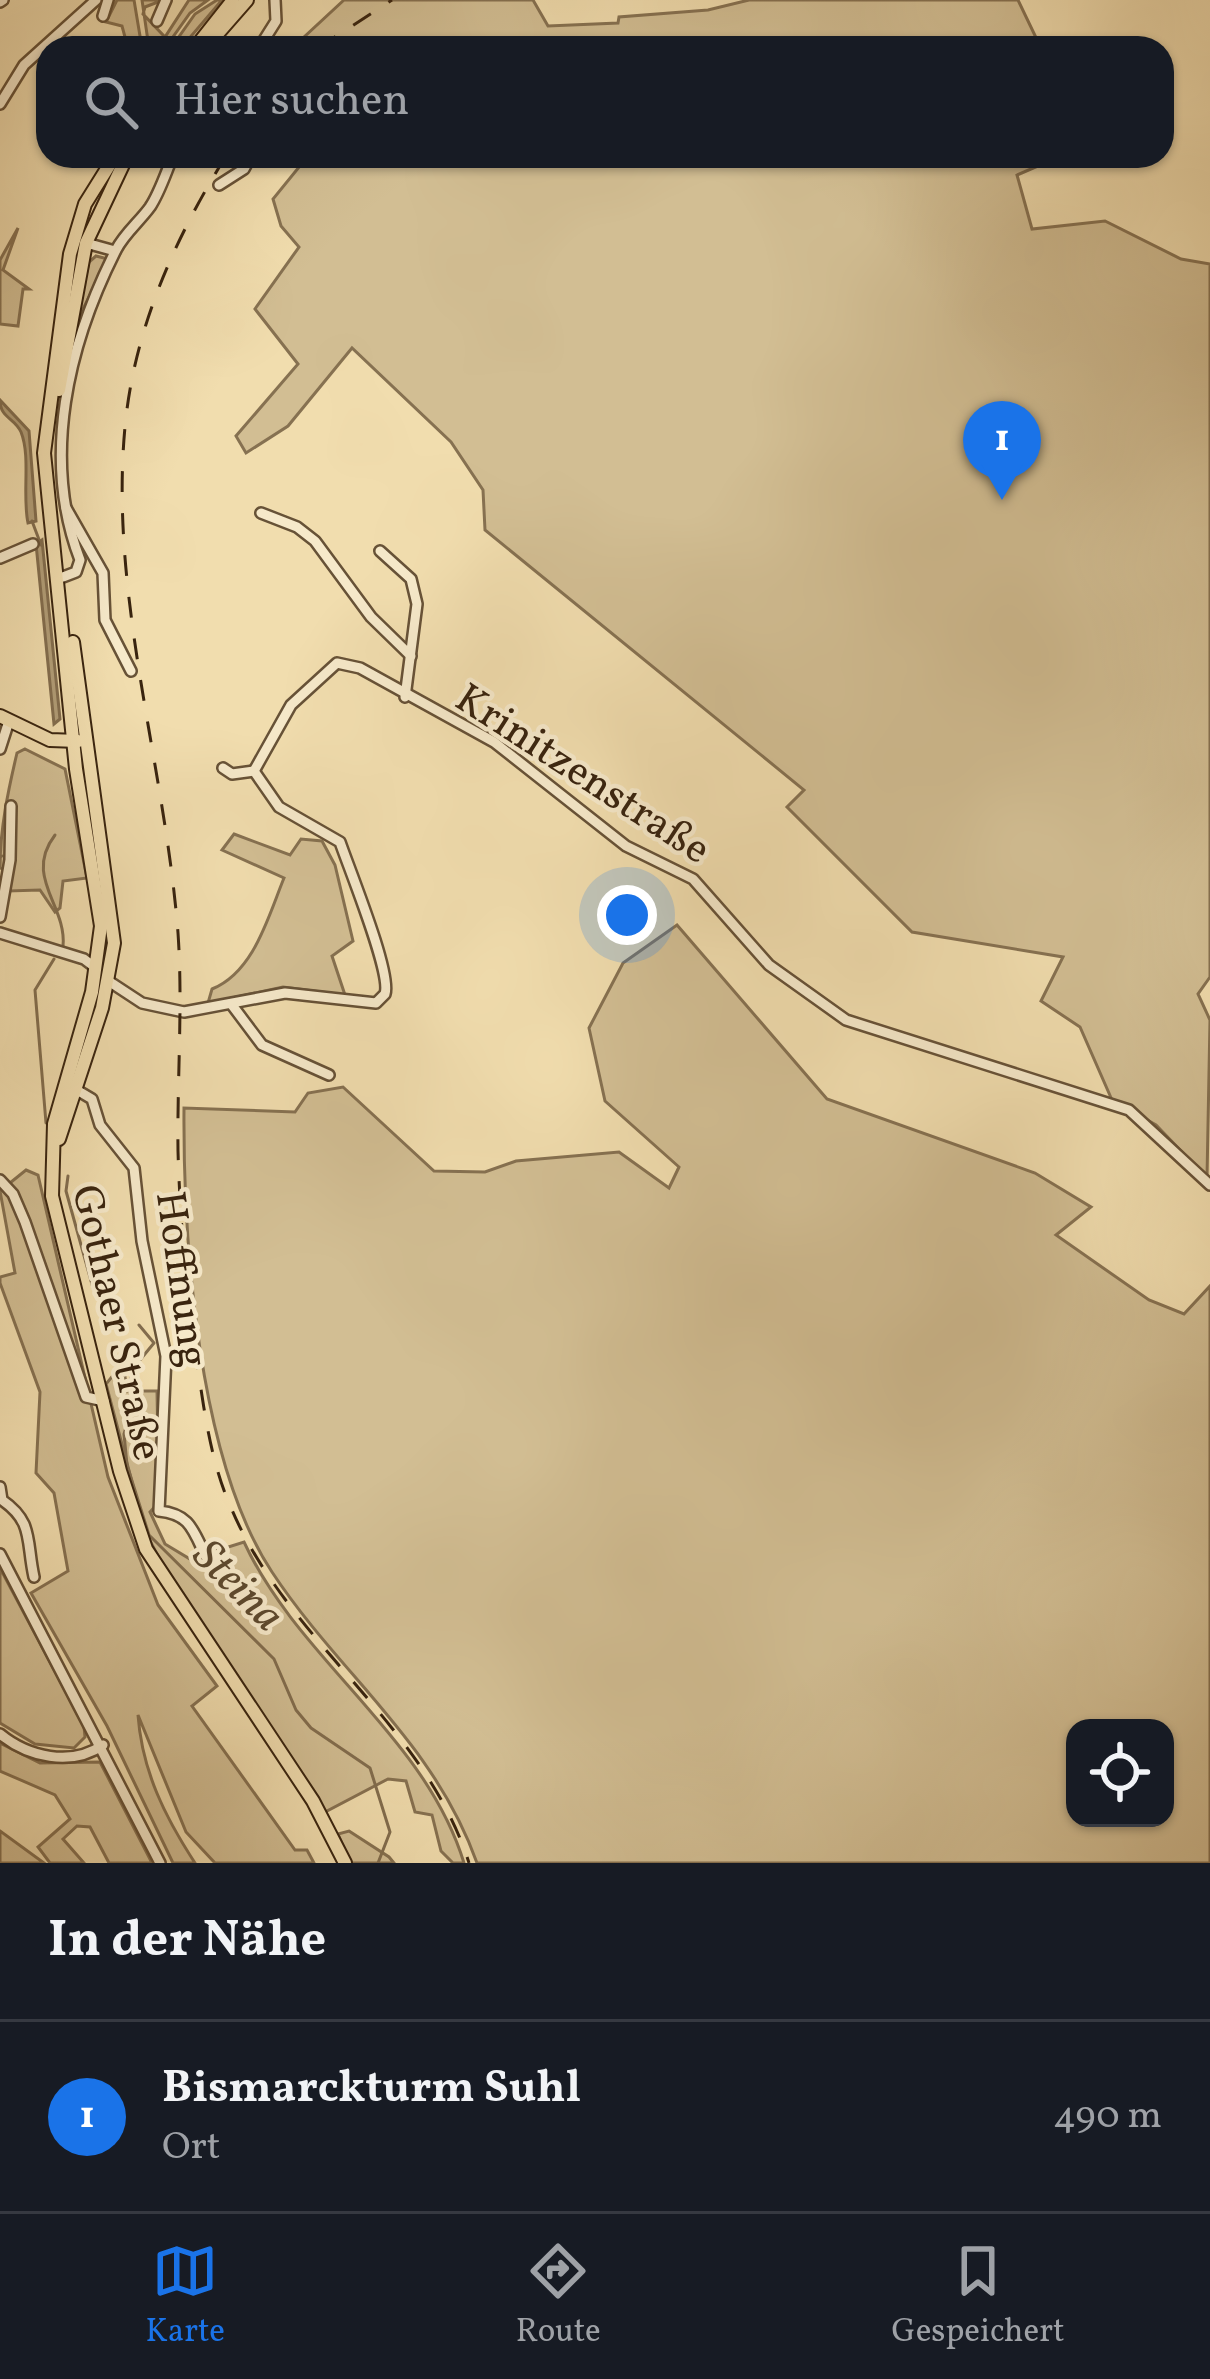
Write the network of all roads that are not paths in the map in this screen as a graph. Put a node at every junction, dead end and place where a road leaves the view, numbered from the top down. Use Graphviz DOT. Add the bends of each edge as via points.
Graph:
graph roads {
  1 [pos="96,0"];
  2 [pos="108,0"];
  3 [pos="166,0"];
  4 [pos="232,0"];
  5 [pos="247,0"];
  6 [pos="280,2"];
  7 [pos="103,16"];
  8 [pos="156,17"];
  9 [pos="56,36"];
  10 [pos="204,36"];
  11 [pos="216,36"];
  12 [pos="267,36"];
  13 [pos="36,54"];
  14 [pos="0,104"];
  15 [pos="108,168"];
  16 [pos="121,168"];
  17 [pos="168,168"];
  18 [pos="245,168"];
  19 [pos="219,185"];
  20 [pos="86,243"];
  21 [pos="115,251"];
  22 [pos="63,504"];
  23 [pos="261,513"];
  24 [pos="33,544"];
  25 [pos="380,551"];
  26 [pos="0,558"];
  27 [pos="63,577"];
  28 [pos="411,656"];
  29 [pos="131,671"];
  30 [pos="405,697"];
  31 [pos="4,718"];
  32 [pos="79,741"];
  33 [pos="0,749"];
  34 [pos="223,768"];
  35 [pos="254,771"];
  36 [pos="11,806"];
  37 [pos="0,917"];
  38 [pos="0,933"];
  39 [pos="97,969"];
  40 [pos="108,982"];
  41 [pos="232,1005"];
  42 [pos="329,1075"];
  43 [pos="69,1086"];
  44 [pos="0,1180"];
  45 [pos="1210,1185"];
  46 [pos="104,1401"];
  47 [pos="0,1487"];
  48 [pos="0,1554"];
  49 [pos="206,1557"];
  50 [pos="34,1577"];
  51 [pos="0,1734"];
  52 [pos="103,1745"];
  53 [pos="160,1863"];
  54 [pos="345,1863"];
  1 -- 9 [label="street"];
  2 -- 7 [label="street"];
  3 -- 8 [label="street"];
  4 -- 10 [label="main road"];
  5 -- 11 [label="main road"];
  6 -- 12 [label="street"];
  13 -- 14 [label="street"];
  15 -- 32 [label="main road" via="70,254 45,430 46,505"];
  16 -- 20 [label="main road"];
  17 -- 21 [label="street" via="152,204"];
  18 -- 19 [label="street"];
  20 -- 21 [label="street"];
  20 -- 27 [label="main road" via="52,439"];
  21 -- 22 [label="street" via="76,352 62,422"];
  22 -- 27 [label="street" via="80,560"];
  22 -- 29 [label="street" via="103,573 105,620"];
  23 -- 28 [label="street" via="316,542"];
  24 -- 26 [label="street"];
  25 -- 28 [label="street" via="415,590"];
  27 -- 32 [label="main road"];
  28 -- 30 [label="street"];
  30 -- 35 [label="street, Krinitzenstraße" via="337,663 291,705"];
  30 -- 45 [label="street, Krinitzenstraße" via="494,742 626,846 693,879 769,965 847,1020 1129,1110"];
  31 -- 32 [label="main road" via="50,740"];
  31 -- 33 [label="street"];
  32 -- 39 [label="main road" via="99,904"];
  32 -- 40 [label="main road" via="113,910"];
  34 -- 35 [label="street"];
  35 -- 41 [label="street" via="279,807 340,842 390,982 376,1003 286,993"];
  36 -- 37 [label="street"];
  38 -- 39 [label="street"];
  39 -- 40 [label="street"];
  39 -- 43 [label="main road"];
  40 -- 41 [label="street" via="156,1007"];
  40 -- 43 [label="main road"];
  41 -- 42 [label="street" via="262,1045"];
  43 -- 46 [label="main road, Gothaer Straße" via="55,1206"];
  43 -- 49 [label="street, Hoffnung" via="92,1099 100,1125 134,1168 166,1356 159,1511 190,1522"];
  44 -- 46 [label="street" via="25,1222 86,1397"];
  46 -- 54 [label="main road, Gothaer Straße" via="128,1502 155,1567 313,1802"];
  47 -- 50 [label="street" via="27,1530"];
  48 -- 52 [label="street"];
  51 -- 52 [label="street" via="58,1758"];
  52 -- 53 [label="street"];
}
